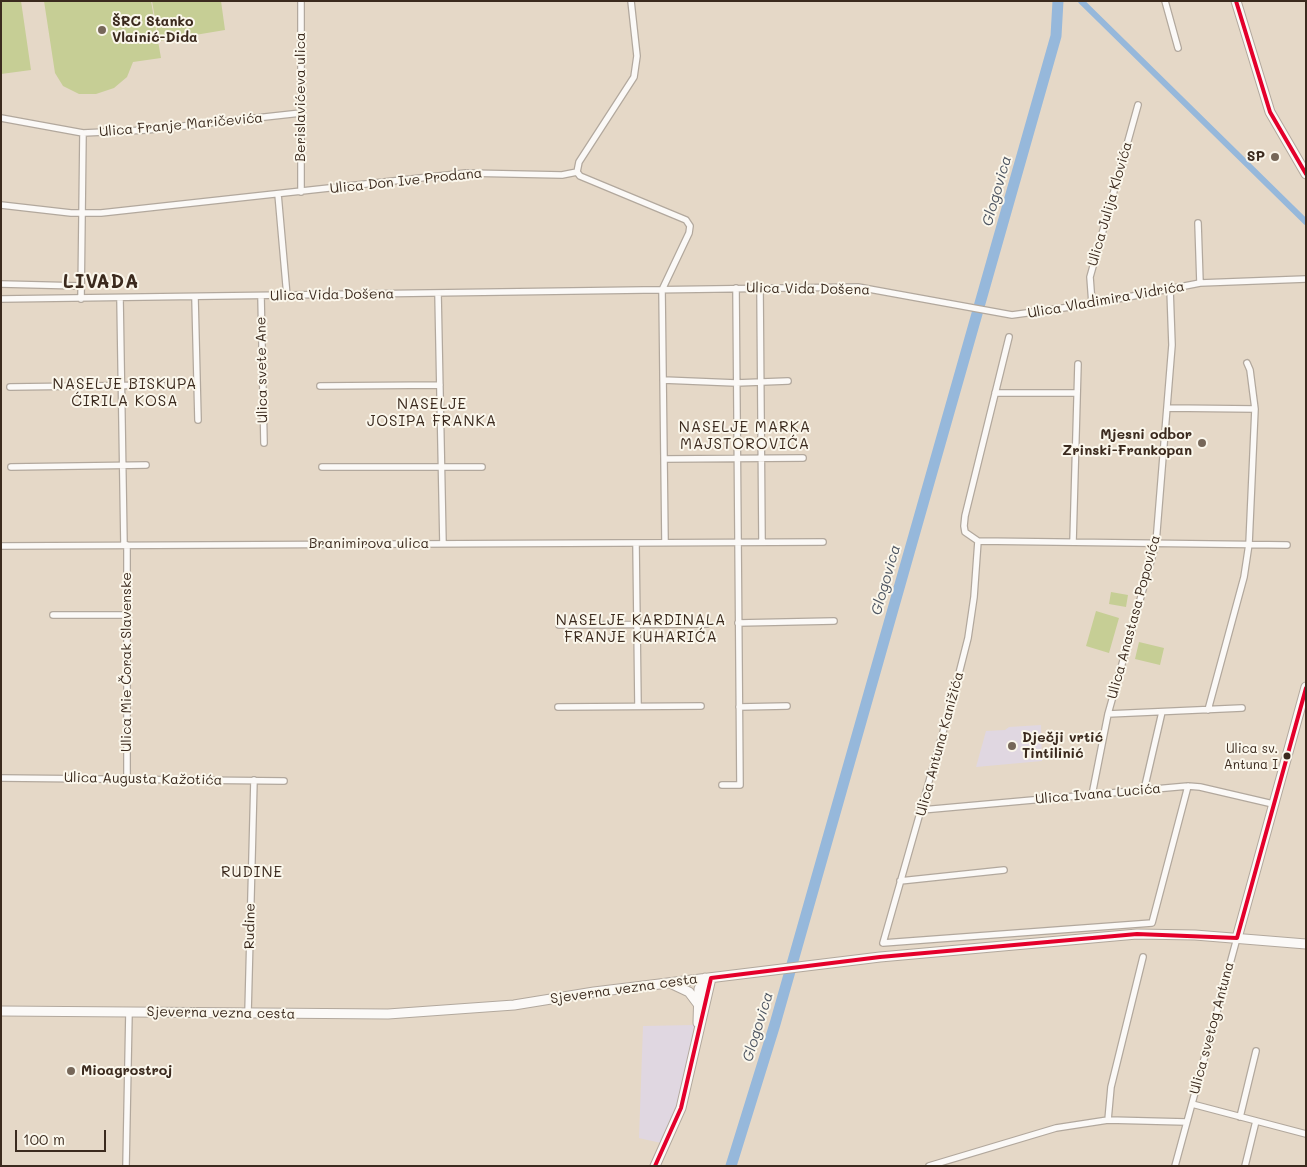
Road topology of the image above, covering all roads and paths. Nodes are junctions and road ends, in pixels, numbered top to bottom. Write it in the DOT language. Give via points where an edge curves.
graph roads {
  1 [pos="301,1"];
  2 [pos="631,1"];
  3 [pos="1165,1"];
  4 [pos="1236,1"];
  5 [pos="1178,48"];
  6 [pos="1138,105"];
  7 [pos="301,114"];
  8 [pos="1,118"];
  9 [pos="83,132"];
  10 [pos="577,172"];
  11 [pos="1306,174"];
  12 [pos="301,192"];
  13 [pos="278,194"];
  14 [pos="1,205"];
  15 [pos="82,214"];
  16 [pos="1198,223"];
  17 [pos="1306,279"];
  18 [pos="1200,283"];
  19 [pos="1,284"];
  20 [pos="81,286"];
  21 [pos="736,288"];
  22 [pos="760,288"];
  23 [pos="1170,289"];
  24 [pos="662,290"];
  25 [pos="438,293"];
  26 [pos="261,296"];
  27 [pos="287,296"];
  28 [pos="120,298"];
  29 [pos="195,298"];
  30 [pos="81,299"];
  31 [pos="1,300"];
  32 [pos="1092,304"];
  33 [pos="1012,315"];
  34 [pos="1009,337"];
  35 [pos="1247,363"];
  36 [pos="1078,364"];
  37 [pos="663,380"];
  38 [pos="788,381"];
  39 [pos="761,382"];
  40 [pos="736,383"];
  41 [pos="440,384"];
  42 [pos="162,385"];
  43 [pos="122,386"];
  44 [pos="320,386"];
  45 [pos="10,387"];
  46 [pos="995,392"];
  47 [pos="1076,393"];
  48 [pos="1167,408"];
  49 [pos="1255,409"];
  50 [pos="198,420"];
  51 [pos="264,443"];
  52 [pos="736,458"];
  53 [pos="762,458"];
  54 [pos="803,458"];
  55 [pos="664,459"];
  56 [pos="146,464"];
  57 [pos="122,465"];
  58 [pos="442,466"];
  59 [pos="11,467"];
  60 [pos="322,467"];
  61 [pos="482,467"];
  62 [pos="737,541"];
  63 [pos="762,541"];
  64 [pos="978,541"];
  65 [pos="665,542"];
  66 [pos="823,542"];
  67 [pos="1073,542"];
  68 [pos="636,543"];
  69 [pos="1156,543"];
  70 [pos="443,544"];
  71 [pos="1249,544"];
  72 [pos="125,545"];
  73 [pos="1287,545"];
  74 [pos="1,546"];
  75 [pos="53,615"];
  76 [pos="127,615"];
  77 [pos="834,621"];
  78 [pos="738,623"];
  79 [pos="638,624"];
  80 [pos="707,624"];
  81 [pos="559,625"];
  82 [pos="1306,687"];
  83 [pos="638,706"];
  84 [pos="701,706"];
  85 [pos="788,706"];
  86 [pos="558,707"];
  87 [pos="739,707"];
  88 [pos="1242,708"];
  89 [pos="1208,710"];
  90 [pos="1162,712"];
  91 [pos="1108,714"];
  92 [pos="1301,721"];
  93 [pos="1,778"];
  94 [pos="127,779"];
  95 [pos="254,780"];
  96 [pos="284,781"];
  97 [pos="722,785"];
  98 [pos="1188,786"];
  99 [pos="1144,790"];
  100 [pos="1092,795"];
  101 [pos="1273,804"];
  102 [pos="922,810"];
  103 [pos="1004,870"];
  104 [pos="900,881"];
  105 [pos="1237,938"];
  106 [pos="964,939"];
  107 [pos="1306,944"];
  108 [pos="964,949"];
  109 [pos="1143,957"];
  110 [pos="708,978"];
  111 [pos="666,983"];
  112 [pos="698,1004"];
  113 [pos="1,1010"];
  114 [pos="129,1012"];
  115 [pos="248,1013"];
  116 [pos="698,1028"];
  117 [pos="1256,1051"];
  118 [pos="1192,1104"];
  119 [pos="1240,1117"];
  120 [pos="1108,1120"];
  121 [pos="1256,1121"];
  122 [pos="1186,1122"];
  123 [pos="1306,1134"];
  124 [pos="126,1166"];
  125 [pos="655,1166"];
  126 [pos="929,1166"];
  127 [pos="1175,1166"];
  128 [pos="1245,1166"];
  1 -- 7 [label="street, Berislavićeva ulica"];
  2 -- 10 [label="street" via="637,56 634,77 579,162"];
  3 -- 5 [label="street"];
  4 -- 11 [label="main road" via="1270,112"];
  6 -- 32 [label="street, Ulica Julija Klovića" via="1090,276"];
  7 -- 9 [label="street, Ulica Franje Maričevića" via="147,130"];
  7 -- 12 [label="street, Berislavićeva ulica"];
  8 -- 9 [label="street, Ulica Franje Maričevića"];
  9 -- 15 [label="street"];
  10 -- 12 [label="street, Ulica Don Ive Prodana" via="562,175 466,173"];
  10 -- 24 [label="street" via="688,223 689,233"];
  12 -- 13 [label="street, Ulica Don Ive Prodana"];
  13 -- 15 [label="street, Ulica Don Ive Prodana"];
  13 -- 27 [label="street"];
  14 -- 15 [label="street, Ulica Don Ive Prodana"];
  15 -- 20 [label="street"];
  16 -- 18 [label="street, Ulica Vladimira Vidrića"];
  17 -- 18 [label="street, Ulica Vladimira Vidrića"];
  18 -- 23 [label="street, Ulica Vladimira Vidrića"];
  19 -- 20 [label="street"];
  20 -- 30 [label="street"];
  21 -- 22 [label="street, Ulica Vida Došena"];
  21 -- 24 [label="street, Ulica Vida Došena"];
  21 -- 40 [label="street"];
  22 -- 33 [label="street, Ulica Vida Došena" via="858,287"];
  22 -- 39 [label="street"];
  23 -- 32 [label="street, Ulica Vladimira Vidrića"];
  23 -- 48 [label="street, Ulica Anastasa Popovića" via="1172,326"];
  24 -- 25 [label="street, Ulica Vida Došena"];
  24 -- 37 [label="street"];
  25 -- 27 [label="street, Ulica Vida Došena"];
  25 -- 41 [label="street"];
  26 -- 27 [label="street, Ulica Vida Došena"];
  26 -- 29 [label="street, Ulica Vida Došena"];
  26 -- 51 [label="street, Ulica svete Ane"];
  28 -- 29 [label="street, Ulica Vida Došena"];
  28 -- 30 [label="street, Ulica Vida Došena"];
  28 -- 43 [label="street"];
  29 -- 50 [label="street"];
  30 -- 31 [label="street, Ulica Vida Došena"];
  32 -- 33 [label="street, Ulica Vladimira Vidrića"];
  34 -- 46 [label="street"];
  35 -- 49 [label="street"];
  36 -- 47 [label="street"];
  37 -- 40 [label="street"];
  37 -- 55 [label="street"];
  38 -- 39 [label="street"];
  39 -- 40 [label="street"];
  39 -- 53 [label="street"];
  40 -- 52 [label="street"];
  41 -- 44 [label="street"];
  41 -- 58 [label="street"];
  42 -- 43 [label="street"];
  43 -- 45 [label="street"];
  43 -- 57 [label="street"];
  46 -- 47 [label="street"];
  46 -- 64 [label="street" via="965,516 965,532"];
  47 -- 67 [label="street"];
  48 -- 49 [label="street"];
  48 -- 69 [label="street, Ulica Anastasa Popovića"];
  49 -- 71 [label="street"];
  52 -- 53 [label="street"];
  52 -- 55 [label="street"];
  52 -- 62 [label="street"];
  53 -- 54 [label="street"];
  53 -- 63 [label="street"];
  55 -- 65 [label="street"];
  56 -- 57 [label="street"];
  57 -- 59 [label="street"];
  57 -- 72 [label="street"];
  58 -- 60 [label="street"];
  58 -- 61 [label="street"];
  58 -- 70 [label="street"];
  62 -- 63 [label="street, Branimirova ulica"];
  62 -- 65 [label="street, Branimirova ulica"];
  62 -- 78 [label="street"];
  63 -- 66 [label="street, Branimirova ulica"];
  64 -- 67 [label="street"];
  64 -- 102 [label="street, Ulica Antuna Kanižića" via="968,638"];
  65 -- 68 [label="street, Branimirova ulica"];
  67 -- 69 [label="street"];
  68 -- 70 [label="street, Branimirova ulica"];
  68 -- 79 [label="street"];
  69 -- 71 [label="street"];
  69 -- 91 [label="street, Ulica Anastasa Popovića"];
  70 -- 72 [label="street, Branimirova ulica"];
  71 -- 73 [label="street"];
  71 -- 89 [label="street" via="1244,577"];
  72 -- 74 [label="street, Branimirova ulica"];
  72 -- 76 [label="street, Ulica Mie Čorak Slavenske"];
  75 -- 76 [label="street"];
  76 -- 94 [label="street, Ulica Mie Čorak Slavenske"];
  77 -- 78 [label="street"];
  78 -- 87 [label="street"];
  79 -- 80 [label="street"];
  79 -- 81 [label="street"];
  79 -- 83 [label="street"];
  82 -- 92 [label="main road, Ulica svetog Antuna"];
  83 -- 84 [label="street"];
  83 -- 86 [label="street"];
  85 -- 87 [label="street"];
  87 -- 97 [label="street" via="740,785"];
  88 -- 89 [label="street"];
  89 -- 90 [label="street"];
  90 -- 91 [label="street"];
  90 -- 99 [label="street"];
  91 -- 100 [label="street, Ulica Anastasa Popovića"];
  92 -- 101 [label="main road, Ulica svetog Antuna"];
  93 -- 94 [label="street, Ulica Augusta Kažotića"];
  94 -- 95 [label="street, Ulica Augusta Kažotića"];
  95 -- 96 [label="street, Ulica Augusta Kažotića"];
  95 -- 115 [label="street, Rudine"];
  98 -- 99 [label="street, Ulica Ivana Lucića"];
  98 -- 101 [label="street, Ulica Ivana Lucića"];
  98 -- 106 [label="street" via="1152,923"];
  99 -- 100 [label="street, Ulica Ivana Lucića"];
  100 -- 102 [label="street, Ulica Ivana Lucića"];
  101 -- 105 [label="main road, Ulica svetog Antuna"];
  102 -- 104 [label="street, Ulica Antuna Kanižića"];
  103 -- 104 [label="street"];
  104 -- 106 [label="street, Ulica Antuna Kanižića" via="884,944"];
  105 -- 107 [label="main road, Sjeverna vezna cesta"];
  105 -- 108 [label="main road, Sjeverna vezna cesta" via="1137,934"];
  105 -- 118 [label="street, Ulica svetog Antuna"];
  106 -- 108 [label="street"];
  108 -- 110 [label="main road, Sjeverna vezna cesta"];
  109 -- 120 [label="street" via="1111,1087"];
  110 -- 111 [label="main road, Sjeverna vezna cesta"];
  110 -- 112 [label="main road" via="699,989"];
  110 -- 116 [label="main road" via="704,1014"];
  111 -- 112 [label="main road" via="685,989"];
  111 -- 115 [label="main road, Sjeverna vezna cesta" via="514,1005 437,1011"];
  112 -- 116 [label="main road"];
  113 -- 114 [label="main road, Sjeverna vezna cesta"];
  114 -- 115 [label="main road, Sjeverna vezna cesta"];
  114 -- 124 [label="street"];
  116 -- 125 [label="main road" via="688,1086"];
  117 -- 119 [label="street"];
  118 -- 119 [label="street"];
  118 -- 122 [label="street, Ulica svetog Antuna"];
  119 -- 121 [label="street"];
  120 -- 122 [label="street"];
  120 -- 126 [label="street" via="1056,1128"];
  121 -- 123 [label="street"];
  121 -- 128 [label="street"];
  122 -- 127 [label="street, Ulica svetog Antuna"];
}
